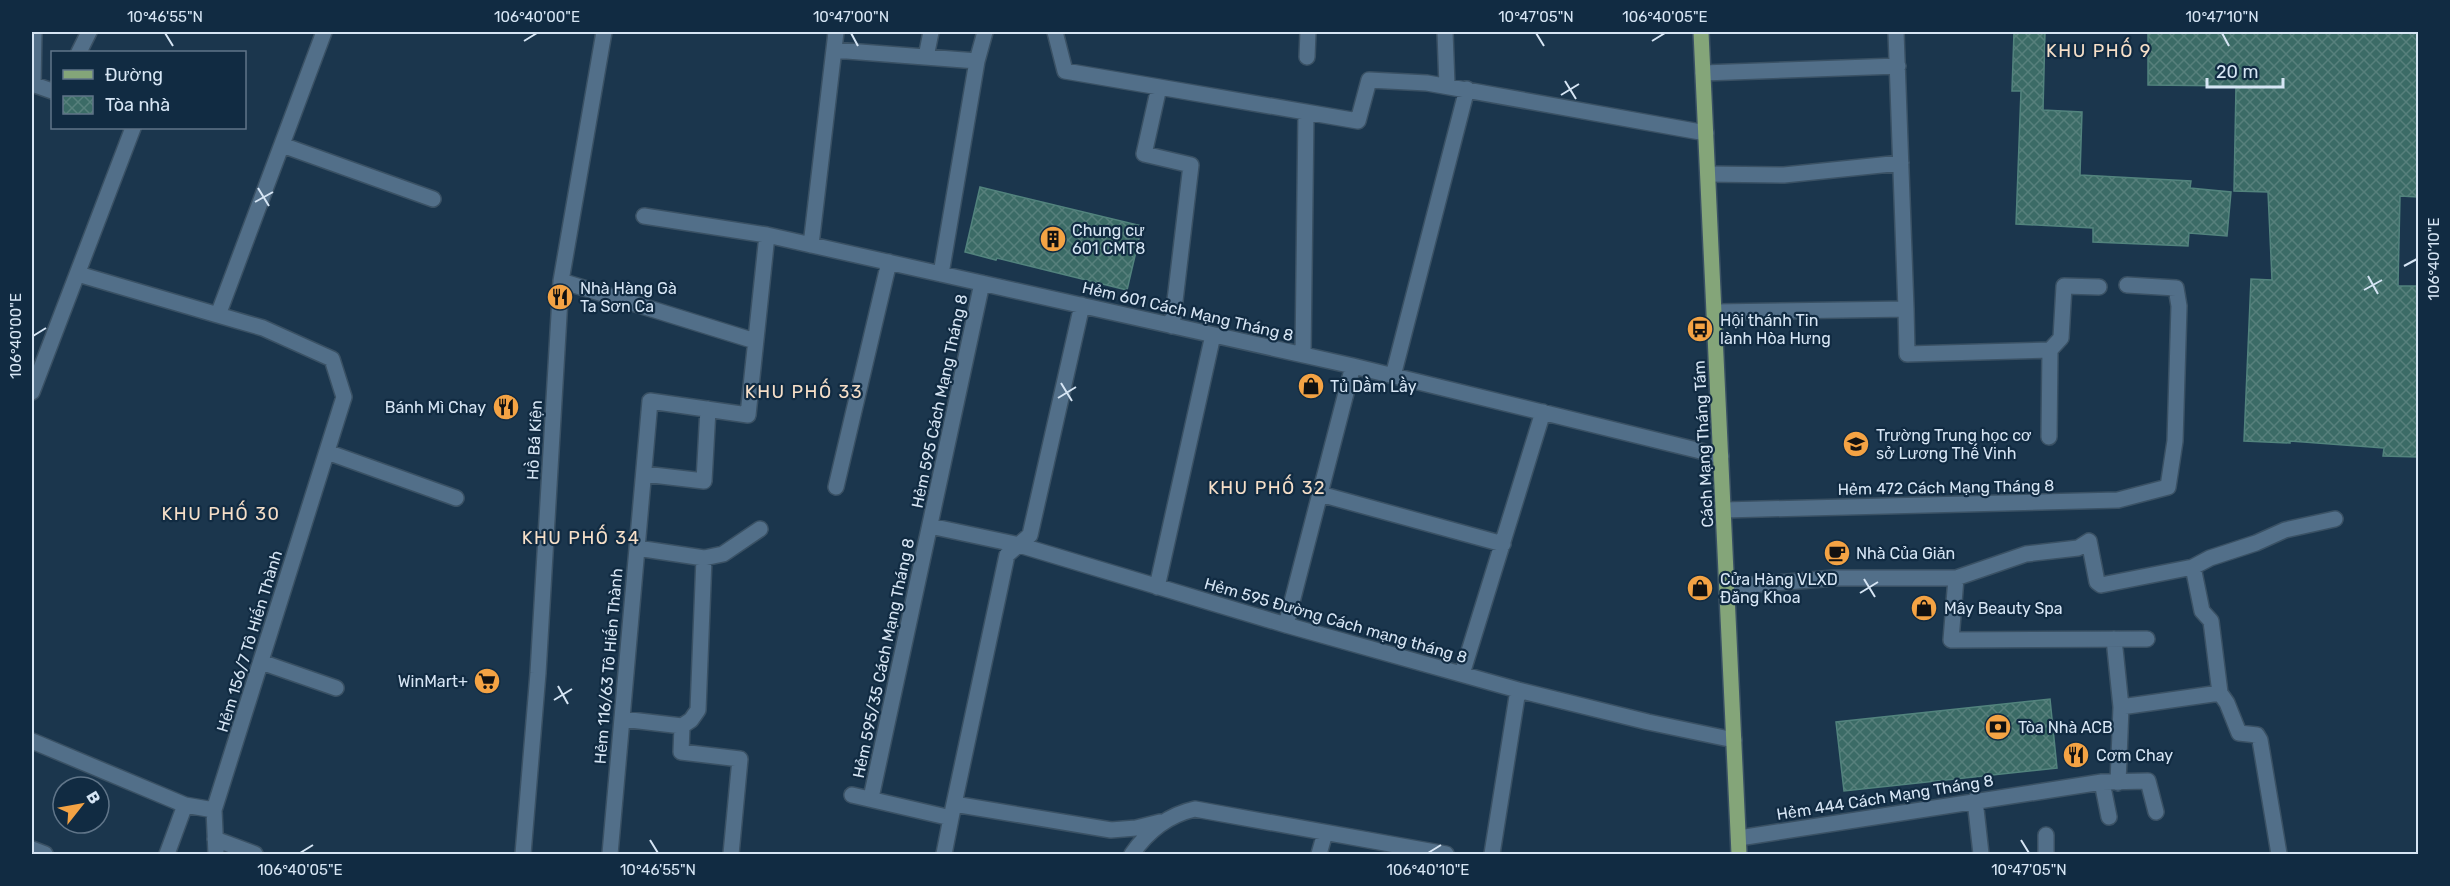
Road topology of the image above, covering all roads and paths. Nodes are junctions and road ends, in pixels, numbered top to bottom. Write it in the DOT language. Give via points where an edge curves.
graph roads {
  1 [pos="34,32"];
  2 [pos="89,32"];
  3 [pos="324,32"];
  4 [pos="604,32"];
  5 [pos="837,32"];
  6 [pos="931,32"];
  7 [pos="985,32"];
  8 [pos="1055,32"];
  9 [pos="1308,32"];
  10 [pos="1445,32"];
  11 [pos="1701,32"];
  12 [pos="1896,32"];
  13 [pos="834,50"];
  14 [pos="79,51"];
  15 [pos="926,57"];
  16 [pos="1307,57"];
  17 [pos="977,61"];
  18 [pos="1898,66"];
  19 [pos="1703,73"];
  20 [pos="32,85"];
  21 [pos="1447,86"];
  22 [pos="1159,87"];
  23 [pos="1467,89"];
  24 [pos="51,91"];
  25 [pos="1306,112"];
  26 [pos="133,129"];
  27 [pos="1706,133"];
  28 [pos="282,145"];
  29 [pos="1901,163"];
  30 [pos="1708,174"];
  31 [pos="433,200"];
  32 [pos="644,216"];
  33 [pos="767,235"];
  34 [pos="811,245"];
  35 [pos="889,262"];
  36 [pos="78,274"];
  37 [pos="941,274"];
  38 [pos="561,280"];
  39 [pos="982,283"];
  40 [pos="2127,285"];
  41 [pos="2099,287"];
  42 [pos="1082,305"];
  43 [pos="1906,309"];
  44 [pos="1715,312"];
  45 [pos="218,315"];
  46 [pos="1172,326"];
  47 [pos="1213,335"];
  48 [pos="755,341"];
  49 [pos="2050,350"];
  50 [pos="1303,355"];
  51 [pos="1353,366"];
  52 [pos="1393,376"];
  53 [pos="32,392"];
  54 [pos="708,409"];
  55 [pos="1543,412"];
  56 [pos="2049,437"];
  57 [pos="327,452"];
  58 [pos="1721,456"];
  59 [pos="644,474"];
  60 [pos="836,487"];
  61 [pos="1320,494"];
  62 [pos="456,498"];
  63 [pos="1724,510"];
  64 [pos="2336,519"];
  65 [pos="930,526"];
  66 [pos="760,529"];
  67 [pos="1503,544"];
  68 [pos="1019,545"];
  69 [pos="637,548"];
  70 [pos="704,558"];
  71 [pos="2193,567"];
  72 [pos="1956,578"];
  73 [pos="1157,587"];
  74 [pos="1728,587"];
  75 [pos="1286,626"];
  76 [pos="2114,639"];
  77 [pos="2147,639"];
  78 [pos="261,662"];
  79 [pos="1462,674"];
  80 [pos="336,688"];
  81 [pos="1518,690"];
  82 [pos="2220,693"];
  83 [pos="2121,707"];
  84 [pos="622,719"];
  85 [pos="682,726"];
  86 [pos="1734,740"];
  87 [pos="32,741"];
  88 [pos="2102,782"];
  89 [pos="2118,783"];
  90 [pos="852,795"];
  91 [pos="871,798"];
  92 [pos="1975,800"];
  93 [pos="185,805"];
  94 [pos="214,810"];
  95 [pos="953,811"];
  96 [pos="2156,812"];
  97 [pos="2109,817"];
  98 [pos="1163,821"];
  99 [pos="1325,832"];
  100 [pos="2046,835"];
  101 [pos="1739,838"];
  102 [pos="215,847"];
  103 [pos="32,849"];
  104 [pos="45,855"];
  105 [pos="167,855"];
  106 [pos="255,855"];
  107 [pos="523,855"];
  108 [pos="610,855"];
  109 [pos="731,855"];
  110 [pos="944,855"];
  111 [pos="1132,855"];
  112 [pos="1319,855"];
  113 [pos="1446,855"];
  114 [pos="1492,855"];
  115 [pos="1739,855"];
  116 [pos="1980,855"];
  117 [pos="2046,855"];
  118 [pos="2279,855"];
  1 -- 20 [label="street"];
  2 -- 14 [label="street"];
  3 -- 28 [label="street"];
  4 -- 38 [label="street, Hồ Bá Kiện"];
  5 -- 13 [label="street"];
  6 -- 15 [label="street"];
  7 -- 17 [label="street"];
  8 -- 22 [label="street" via="1065,71"];
  9 -- 16 [label="street"];
  10 -- 21 [label="street"];
  11 -- 19 [label="main road, Cách Mạng Tháng Tám"];
  12 -- 18 [label="street"];
  13 -- 15 [label="street"];
  13 -- 34 [label="street"];
  15 -- 17 [label="street"];
  17 -- 37 [label="street"];
  18 -- 19 [label="street"];
  18 -- 29 [label="street"];
  19 -- 27 [label="main road, Cách Mạng Tháng Tám"];
  20 -- 24 [label="street"];
  21 -- 23 [label="street"];
  21 -- 25 [label="street" via="1369,80 1358,121"];
  22 -- 25 [label="street"];
  22 -- 46 [label="street" via="1144,154 1191,165"];
  23 -- 27 [label="street"];
  23 -- 52 [label="street"];
  25 -- 50 [label="street"];
  26 -- 36 [label="street"];
  27 -- 30 [label="main road, Cách Mạng Tháng Tám"];
  28 -- 31 [label="street"];
  28 -- 45 [label="street"];
  29 -- 30 [label="street" via="1784,176"];
  29 -- 43 [label="street"];
  30 -- 44 [label="main road, Cách Mạng Tháng Tám"];
  32 -- 33 [label="street, Hẻm 601 Cách Mạng Tháng 8"];
  33 -- 34 [label="street, Hẻm 601 Cách Mạng Tháng 8"];
  33 -- 48 [label="street"];
  34 -- 35 [label="street, Hẻm 601 Cách Mạng Tháng 8"];
  35 -- 37 [label="street, Hẻm 601 Cách Mạng Tháng 8"];
  35 -- 60 [label="street"];
  36 -- 45 [label="street"];
  36 -- 53 [label="street"];
  37 -- 39 [label="street, Hẻm 601 Cách Mạng Tháng 8"];
  38 -- 48 [label="street"];
  38 -- 107 [label="street, Hồ Bá Kiện"];
  39 -- 42 [label="street, Hẻm 601 Cách Mạng Tháng 8"];
  39 -- 65 [label="street, Hẻm 595 Cách Mạng Tháng 8"];
  40 -- 63 [label="street, Hẻm 472 Cách Mạng Tháng 8" via="2176,288 2179,306 2175,441 2168,487 2118,500"];
  41 -- 49 [label="street" via="2064,286 2061,338"];
  42 -- 46 [label="street, Hẻm 601 Cách Mạng Tháng 8"];
  42 -- 68 [label="street" via="1030,535"];
  43 -- 44 [label="street"];
  43 -- 49 [label="street" via="1907,354"];
  44 -- 58 [label="main road, Cách Mạng Tháng Tám"];
  45 -- 57 [label="street, Hẻm 156/7 Tô Hiến Thành" via="263,328 332,359 344,397"];
  46 -- 47 [label="street, Hẻm 601 Cách Mạng Tháng 8"];
  47 -- 50 [label="street, Hẻm 601 Cách Mạng Tháng 8"];
  47 -- 73 [label="street"];
  48 -- 54 [label="street, Hẻm 116/63 Tô Hiến Thành" via="748,415"];
  49 -- 56 [label="street"];
  50 -- 51 [label="street, Hẻm 601 Cách Mạng Tháng 8"];
  51 -- 52 [label="street, Hẻm 601 Cách Mạng Tháng 8"];
  51 -- 61 [label="street, Hẻm 595 Đường Cách mạng tháng 8"];
  52 -- 55 [label="street, Hẻm 601 Cách Mạng Tháng 8"];
  54 -- 59 [label="street, Hẻm 116/63 Tô Hiến Thành" via="650,401"];
  54 -- 59 [label="street" via="704,481"];
  55 -- 58 [label="street, Hẻm 601 Cách Mạng Tháng 8"];
  55 -- 67 [label="street"];
  57 -- 62 [label="street"];
  57 -- 78 [label="street, Hẻm 156/7 Tô Hiến Thành"];
  58 -- 63 [label="main road, Cách Mạng Tháng Tám"];
  59 -- 69 [label="street, Hẻm 116/63 Tô Hiến Thành"];
  61 -- 67 [label="street"];
  61 -- 75 [label="street, Hẻm 595 Đường Cách mạng tháng 8"];
  63 -- 74 [label="main road, Cách Mạng Tháng Tám"];
  64 -- 71 [label="street" via="2286,530"];
  65 -- 68 [label="street, Hẻm 595 Đường Cách mạng tháng 8"];
  65 -- 91 [label="street, Hẻm 595/35 Cách Mạng Tháng 8"];
  66 -- 70 [label="street" via="723,554"];
  67 -- 79 [label="street"];
  68 -- 73 [label="street, Hẻm 595 Đường Cách mạng tháng 8"];
  68 -- 95 [label="street" via="1007,555"];
  69 -- 70 [label="street"];
  69 -- 84 [label="street, Hẻm 116/63 Tô Hiến Thành"];
  70 -- 85 [label="street" via="698,710"];
  71 -- 72 [label="street" via="2101,585 2097,582 2089,541 2078,548 2026,554"];
  71 -- 82 [label="street" via="2202,611 2211,621"];
  72 -- 74 [label="street" via="1834,578"];
  72 -- 76 [label="street" via="1951,640"];
  73 -- 75 [label="street, Hẻm 595 Đường Cách mạng tháng 8"];
  74 -- 86 [label="main road, Cách Mạng Tháng Tám"];
  75 -- 79 [label="street, Hẻm 595 Đường Cách mạng tháng 8"];
  76 -- 77 [label="street"];
  76 -- 83 [label="street"];
  78 -- 80 [label="street"];
  78 -- 94 [label="street, Hẻm 156/7 Tô Hiến Thành"];
  79 -- 81 [label="street, Hẻm 595 Đường Cách mạng tháng 8"];
  81 -- 86 [label="street, Hẻm 595 Đường Cách mạng tháng 8"];
  81 -- 114 [label="street"];
  82 -- 83 [label="street"];
  82 -- 118 [label="street" via="2237,730 2260,740"];
  83 -- 89 [label="street"];
  84 -- 85 [label="street"];
  84 -- 108 [label="street, Hẻm 116/63 Tô Hiến Thành"];
  85 -- 109 [label="street" via="681,752 740,759"];
  86 -- 101 [label="main road, Cách Mạng Tháng Tám"];
  87 -- 93 [label="street"];
  88 -- 89 [label="street, Hẻm 444 Cách Mạng Tháng 8"];
  88 -- 92 [label="street, Hẻm 444 Cách Mạng Tháng 8"];
  88 -- 97 [label="street"];
  89 -- 96 [label="street, Hẻm 444 Cách Mạng Tháng 8" via="2148,781"];
  90 -- 91 [label="street"];
  91 -- 95 [label="street"];
  92 -- 101 [label="street, Hẻm 444 Cách Mạng Tháng 8"];
  92 -- 116 [label="street"];
  93 -- 94 [label="street"];
  93 -- 105 [label="street"];
  94 -- 102 [label="street, Hẻm 156/7 Tô Hiến Thành"];
  95 -- 98 [label="street" via="1111,830"];
  95 -- 110 [label="street"];
  98 -- 99 [label="street" via="1195,809"];
  98 -- 111 [label="street"];
  99 -- 112 [label="street"];
  99 -- 113 [label="street"];
  100 -- 117 [label="street"];
  101 -- 115 [label="main road, Cách Mạng Tháng Tám"];
  102 -- 106 [label="street"];
  103 -- 104 [label="street"];
}
